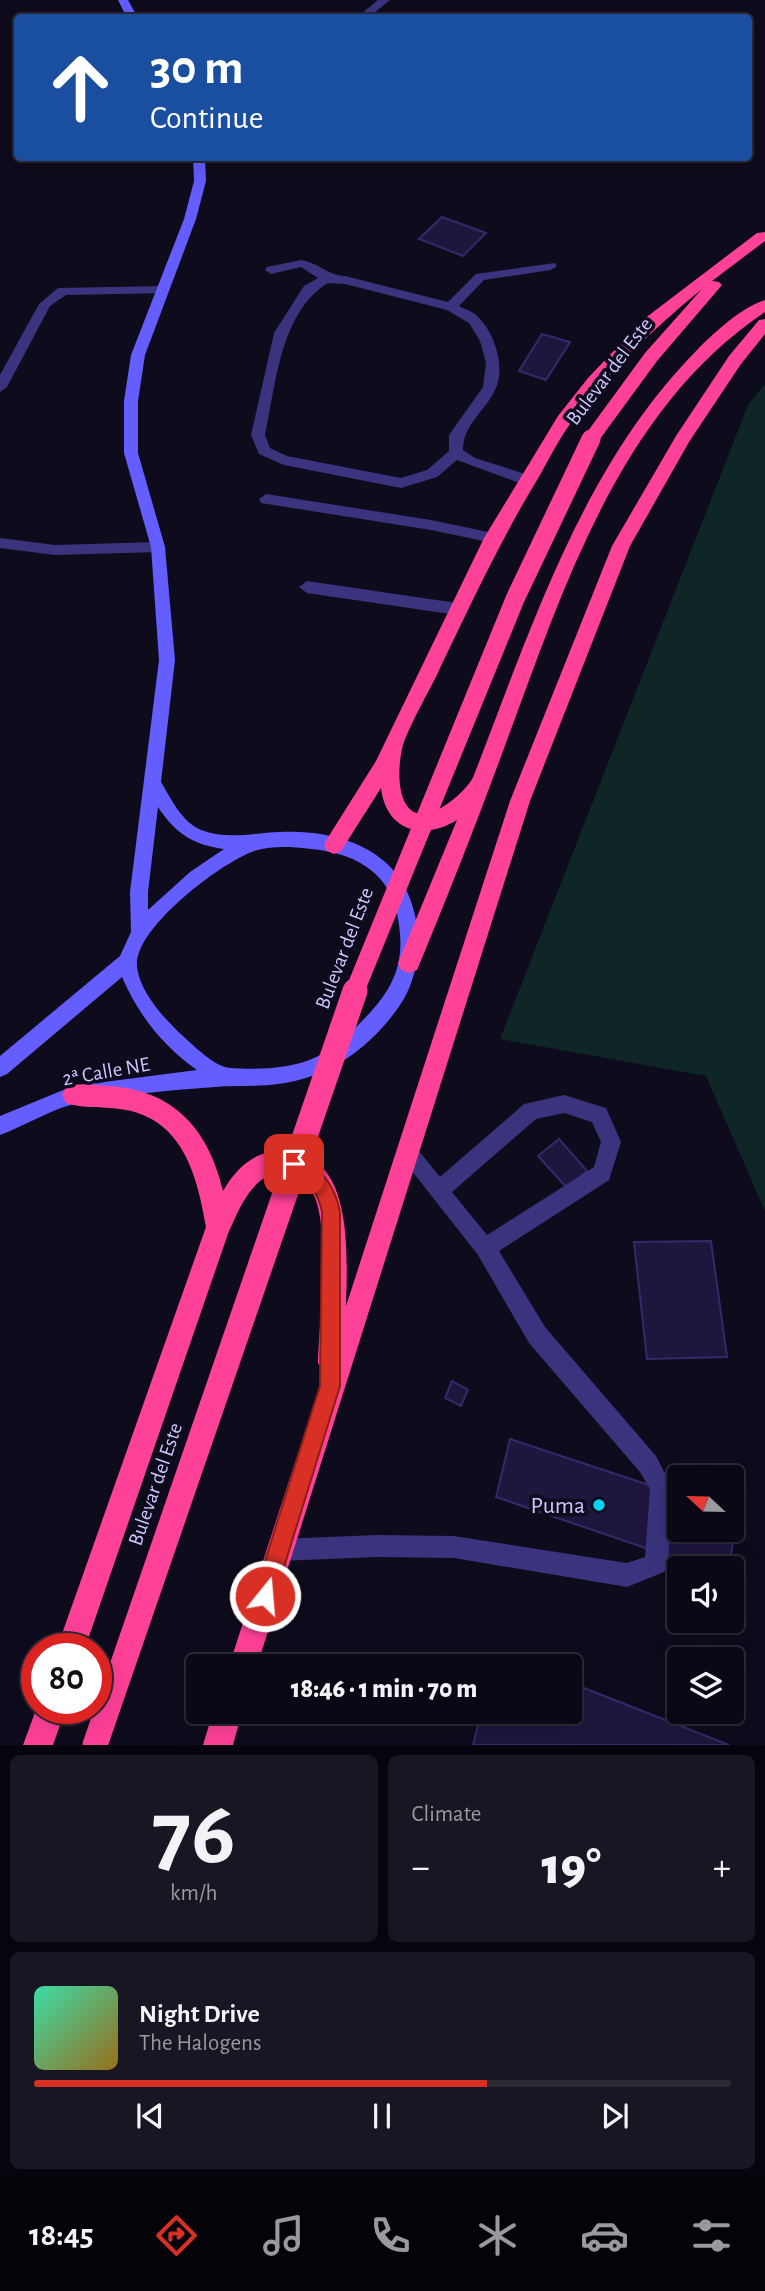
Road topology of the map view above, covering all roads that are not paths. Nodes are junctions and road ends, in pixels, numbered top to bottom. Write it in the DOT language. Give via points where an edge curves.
graph roads {
  1 [pos="385,0"];
  2 [pos="366,14"];
  3 [pos="199,161"];
  4 [pos="763,235"];
  5 [pos="551,266"];
  6 [pos="271,270"];
  7 [pos="326,279"];
  8 [pos="163,290"];
  9 [pos="765,305"];
  10 [pos="451,307"];
  11 [pos="765,324"];
  12 [pos="0,387"];
  13 [pos="456,452"];
  14 [pos="527,480"];
  15 [pos="266,499"];
  16 [pos="494,538"];
  17 [pos="0,543"];
  18 [pos="158,547"];
  19 [pos="307,587"];
  20 [pos="457,609"];
  21 [pos="405,725"];
  22 [pos="485,774"];
  23 [pos="152,783"];
  24 [pos="250,844"];
  25 [pos="334,845"];
  26 [pos="140,931"];
  27 [pos="128,961"];
  28 [pos="409,963"];
  29 [pos="0,1068"];
  30 [pos="224,1077"];
  31 [pos="74,1095"];
  32 [pos="0,1126"];
  33 [pos="407,1152"];
  34 [pos="438,1191"];
  35 [pos="218,1227"];
  36 [pos="485,1248"];
  37 [pos="330,1386"];
  38 [pos="279,1549"];
  39 [pos="76,1633"];
  40 [pos="247,1654"];
  41 [pos="45,1724"];
  42 [pos="224,1724"];
  43 [pos="38,1745"];
  44 [pos="95,1745"];
  45 [pos="218,1745"];
  1 -- 2 [label="street"];
  3 -- 8 [label="street" via="200,181 190,219"];
  4 -- 14 [label="highway" via="625,348 564,420"];
  4 -- 44 [label="highway, Bulevar del Este, bridge" via="651,357 591,439 515,599 358,982"];
  5 -- 10 [label="street" via="480,277"];
  6 -- 7 [label="street" via="299,263 313,265"];
  7 -- 10 [label="street"];
  7 -- 13 [label="street" via="309,289 281,332 258,435 264,451 284,460 401,483 445,467"];
  8 -- 12 [label="street" via="63,291 45,304"];
  8 -- 18 [label="street" via="138,355 131,401 131,453"];
  9 -- 22 [label="highway" via="719,337 671,386 617,467 565,570"];
  10 -- 13 [label="street" via="474,320 493,362 490,387 456,435"];
  11 -- 33 [label="highway" via="682,440 621,546 520,801"];
  13 -- 14 [label="street"];
  14 -- 16 [label="highway"];
  15 -- 16 [label="street"];
  16 -- 20 [label="highway"];
  17 -- 18 [label="street" via="55,550"];
  18 -- 23 [label="street" via="167,660"];
  19 -- 20 [label="street"];
  20 -- 21 [label="highway"];
  21 -- 22 [label="highway" via="392,760 390,788 396,807 410,820 432,824 450,816"];
  21 -- 25 [label="highway" via="367,797"];
  22 -- 28 [label="highway"];
  23 -- 24 [label="street" via="189,834 207,841"];
  23 -- 26 [label="street" via="139,892"];
  24 -- 25 [label="street" via="294,840"];
  24 -- 26 [label="street" via="189,884"];
  25 -- 28 [label="street" via="371,859 388,873 401,894 407,917"];
  26 -- 27 [label="street"];
  27 -- 29 [label="street"];
  27 -- 30 [label="street" via="131,978 161,1028 186,1052"];
  28 -- 30 [label="street, 2ª Calle NE" via="402,986 388,1007 327,1062 278,1077"];
  30 -- 31 [label="street, 2ª Calle NE"];
  31 -- 32 [label="street, 2ª Calle NE"];
  31 -- 35 [label="highway" via="124,1098 161,1110 175,1120 204,1164"];
  33 -- 34 [label="street"];
  33 -- 37 [label="highway"];
  34 -- 36 [label="street"];
  34 -- 36 [label="street" via="531,1111 564,1104 599,1115 611,1142 602,1173"];
  35 -- 37 [label="highway" via="242,1182 264,1165 294,1164 317,1179 328,1198 333,1225"];
  35 -- 39 [label="highway"];
  36 -- 38 [label="street" via="537,1335 648,1464 661,1487 656,1564 627,1575 454,1547"];
  37 -- 38 [label="highway"];
  38 -- 40 [label="highway"];
  41 -- 43 [label="highway"];
  42 -- 45 [label="highway"];
}
